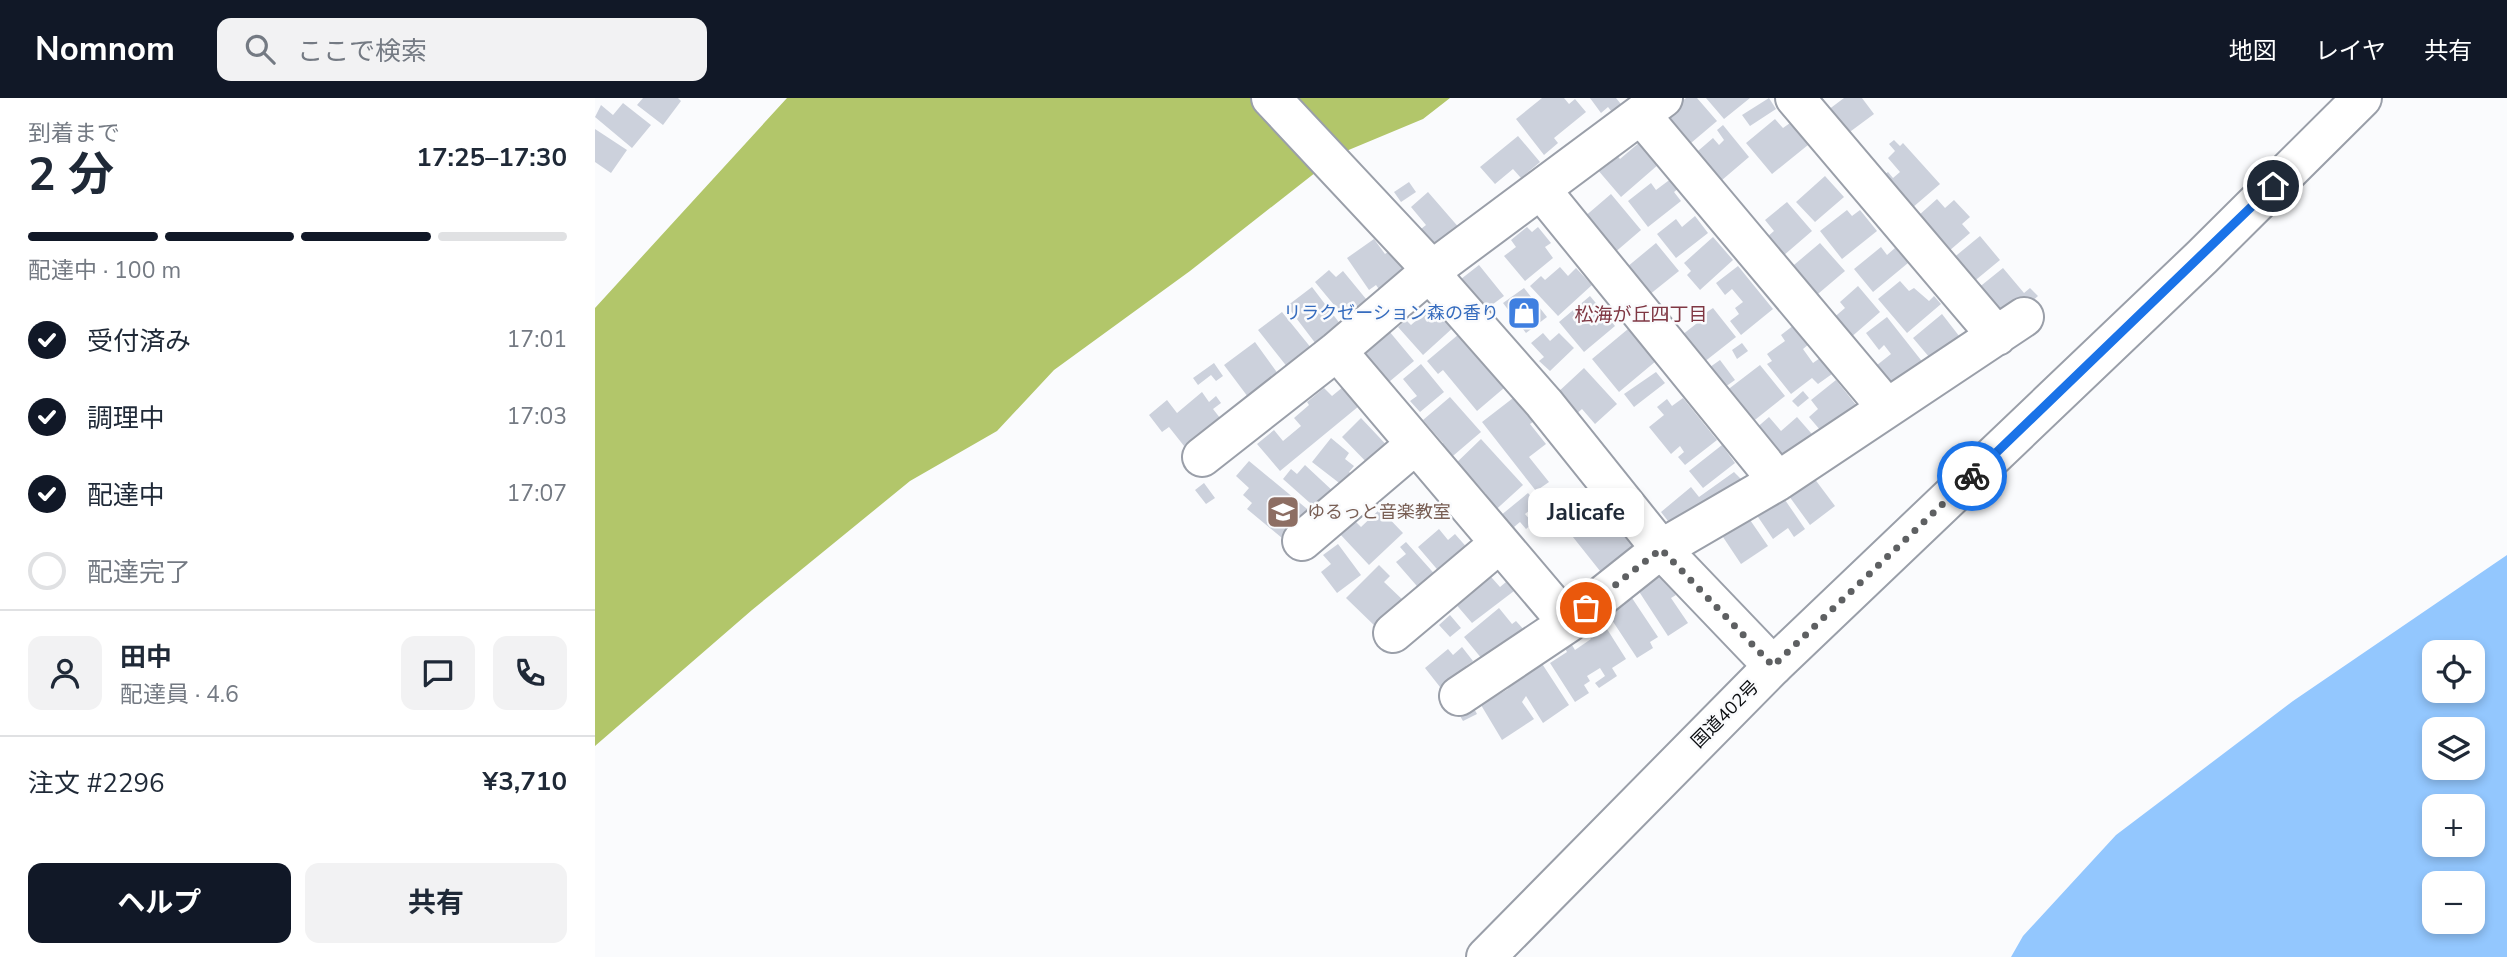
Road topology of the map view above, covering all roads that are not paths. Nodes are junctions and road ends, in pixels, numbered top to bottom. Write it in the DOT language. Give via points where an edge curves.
graph roads {
  1 [pos="1271,98"];
  2 [pos="1795,98"];
  3 [pos="2362,98"];
  4 [pos="1652,107"];
  5 [pos="1542,191"];
  6 [pos="1432,270"];
  7 [pos="1338,351"];
  8 [pos="1887,408"];
  9 [pos="1416,444"];
  10 [pos="1202,457"];
  11 [pos="1778,481"];
  12 [pos="1302,541"];
  13 [pos="1500,543"];
  14 [pos="1661,549"];
  15 [pos="1568,623"];
  16 [pos="1393,633"];
  17 [pos="1773,666"];
  18 [pos="1459,696"];
  19 [pos="1486,957"];
  1 -- 6 [label="main road"];
  2 -- 8 [label="main road" via="2010,326"];
  3 -- 17 [label="main road, 国道402号"];
  4 -- 5 [label="main road"];
  4 -- 8 [label="main road"];
  5 -- 6 [label="main road"];
  5 -- 11 [label="main road"];
  6 -- 7 [label="main road"];
  6 -- 14 [label="main road"];
  7 -- 9 [label="main road"];
  7 -- 10 [label="main road"];
  8 -- 11 [label="main road"];
  9 -- 12 [label="main road"];
  9 -- 13 [label="main road"];
  11 -- 14 [label="main road"];
  13 -- 15 [label="main road"];
  13 -- 16 [label="main road"];
  14 -- 15 [label="main road"];
  14 -- 17 [label="main road"];
  15 -- 18 [label="main road"];
  17 -- 19 [label="main road, 国道402号"];
}
